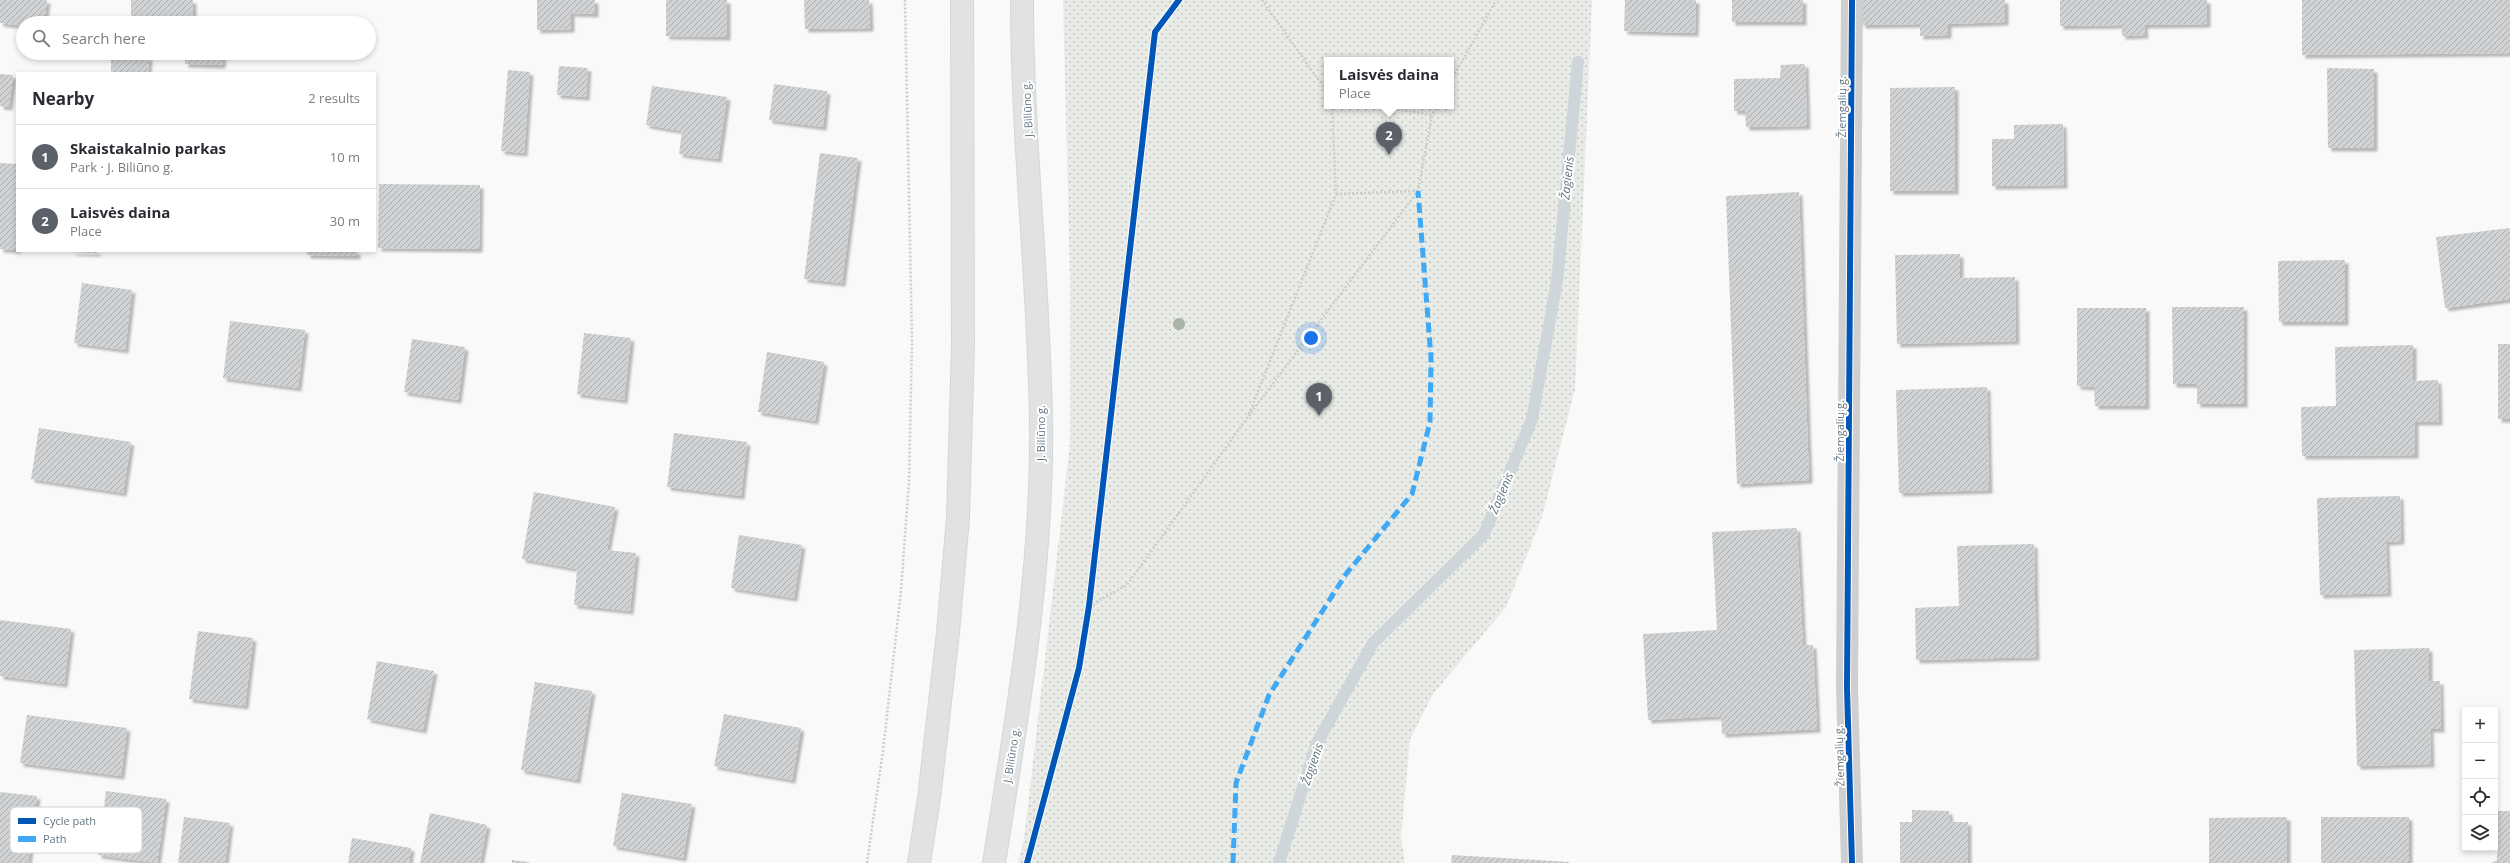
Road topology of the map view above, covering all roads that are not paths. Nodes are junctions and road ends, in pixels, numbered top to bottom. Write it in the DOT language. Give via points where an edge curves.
graph roads {
  1 [pos="962,0"];
  2 [pos="1022,0"];
  3 [pos="1852,0"];
  4 [pos="919,863"];
  5 [pos="994,863"];
  6 [pos="1852,863"];
  1 -- 4 [label="main road" via="963,344 958,518 948,632"];
  2 -- 5 [label="main road, J. Biliūno g." via="1041,422 1040,495 1034,576 1016,727"];
  3 -- 6 [label="street, Žiemgalių g." via="1847,688"];
}
